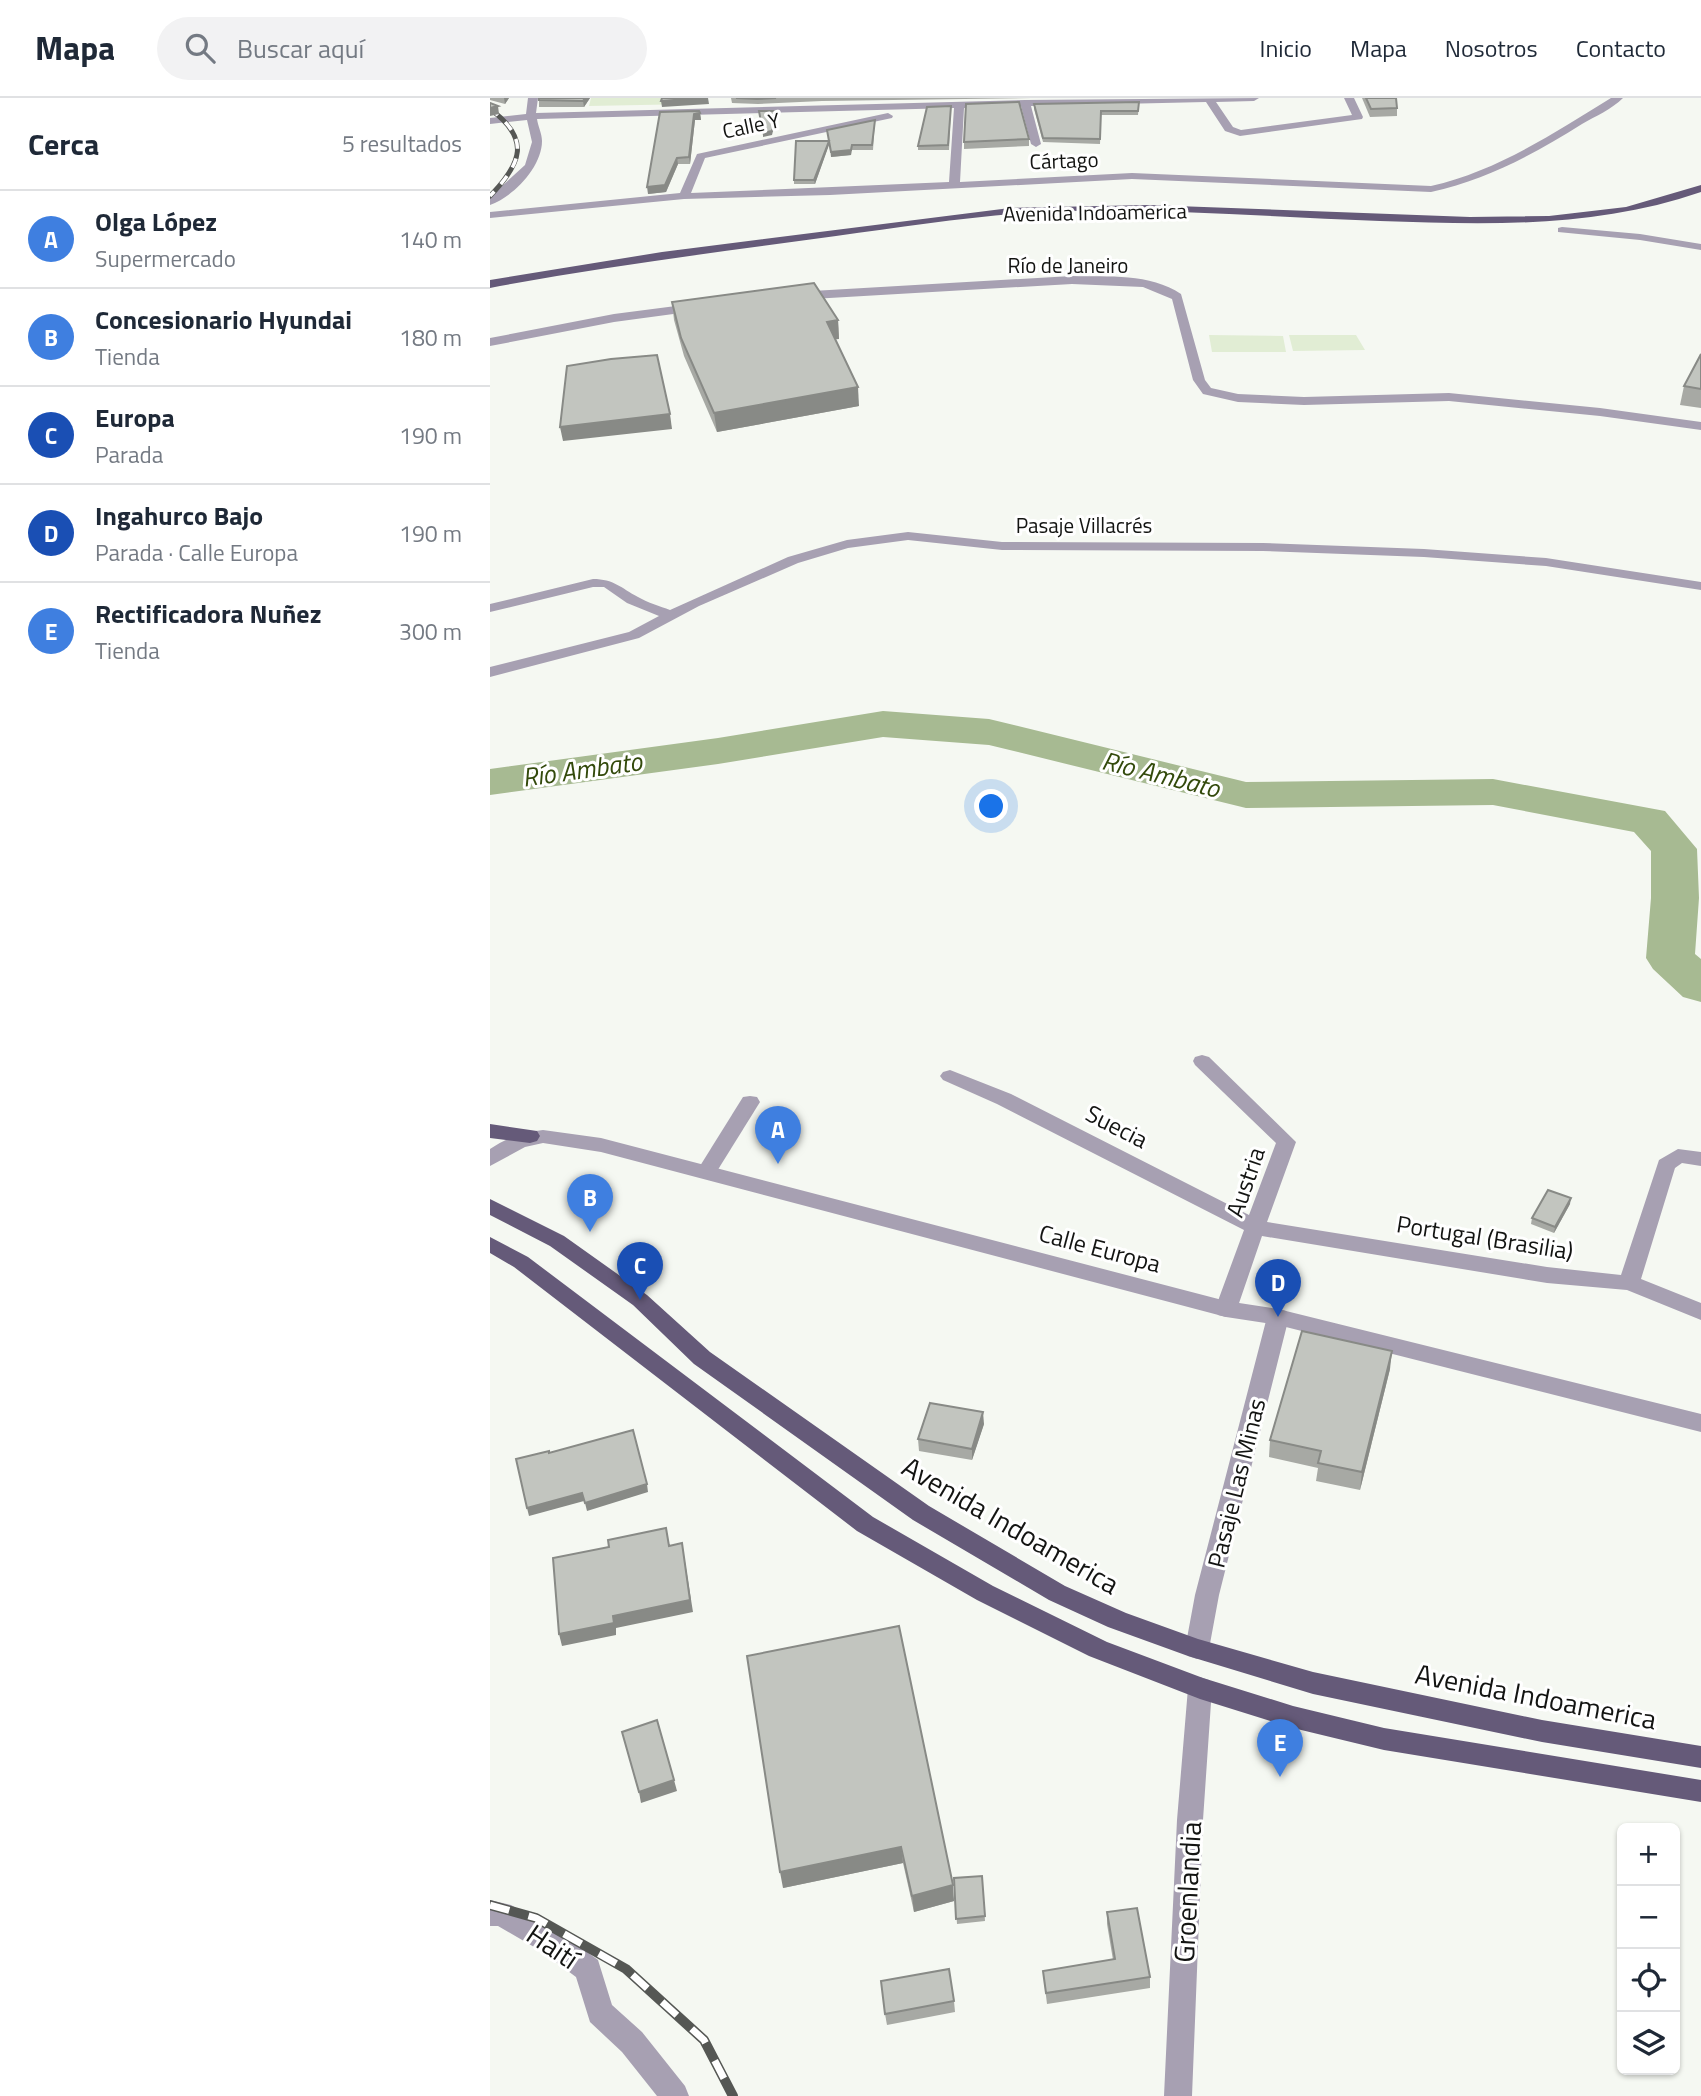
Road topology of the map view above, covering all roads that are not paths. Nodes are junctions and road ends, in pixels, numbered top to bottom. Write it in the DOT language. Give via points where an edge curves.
graph roads {
  1 [pos="533,98"];
  2 [pos="931,98"];
  3 [pos="1254,98"];
  4 [pos="1349,98"];
  5 [pos="1618,98"];
  6 [pos="1209,99"];
  7 [pos="1100,100"];
  8 [pos="1024,103"];
  9 [pos="959,105"];
  10 [pos="912,106"];
  11 [pos="502,109"];
  12 [pos="531,116"];
  13 [pos="490,121"];
  14 [pos="1036,144"];
  15 [pos="954,184"];
  16 [pos="1701,188"];
  17 [pos="684,196"];
  18 [pos="1701,201"];
  19 [pos="490,202"];
  20 [pos="490,215"];
  21 [pos="1628,222"];
  22 [pos="1562,230"];
  23 [pos="1640,237"];
  24 [pos="1701,247"];
  25 [pos="490,285"];
  26 [pos="490,295"];
  27 [pos="785,296"];
  28 [pos="710,306"];
  29 [pos="490,342"];
  30 [pos="1701,426"];
  31 [pos="1701,586"];
  32 [pos="490,608"];
  33 [pos="670,615"];
  34 [pos="490,672"];
  35 [pos="1202,1061"];
  36 [pos="950,1076"];
  37 [pos="750,1102"];
  38 [pos="490,1131"];
  39 [pos="530,1136"];
  40 [pos="490,1159"];
  41 [pos="1701,1159"];
  42 [pos="707,1171"];
  43 [pos="490,1206"];
  44 [pos="1257,1228"];
  45 [pos="490,1244"];
  46 [pos="1629,1283"];
  47 [pos="1226,1309"];
  48 [pos="1701,1312"];
  49 [pos="1278,1317"];
  50 [pos="1701,1423"];
  51 [pos="1197,1649"];
  52 [pos="1200,1688"];
  53 [pos="1701,1757"];
  54 [pos="1701,1791"];
  55 [pos="490,1913"];
  56 [pos="675,2096"];
  57 [pos="1178,2096"];
  1 -- 12 [label="street"];
  2 -- 10 [label="street, Calle Y"];
  3 -- 6 [label="street"];
  4 -- 6 [label="street" via="1357,117 1240,133 1229,129"];
  5 -- 15 [label="street, Cártago" via="1513,159 1431,189 1159,177"];
  6 -- 7 [label="street"];
  7 -- 8 [label="street"];
  8 -- 9 [label="street"];
  8 -- 14 [label="street"];
  9 -- 10 [label="street"];
  9 -- 15 [label="street"];
  10 -- 12 [label="street"];
  10 -- 17 [label="street, Calle Y" via="884,117 701,156"];
  11 -- 12 [label="street"];
  12 -- 13 [label="street"];
  12 -- 19 [label="street" via="537,142 530,166"];
  15 -- 17 [label="street, Cártago"];
  16 -- 25 [label="main road, Avenida Indoamerica" via="1621,212 1547,220 1438,220 1146,207 1007,212 646,259"];
  17 -- 20 [label="street, Cártago"];
  18 -- 21 [label="main road, Avenida Indoamerica"];
  21 -- 22 [label="main road, Avenida Indoamerica"];
  21 -- 23 [label="street"];
  22 -- 23 [label="street"];
  22 -- 26 [label="main road, Avenida Indoamerica" via="1145,216 1038,218 850,240"];
  23 -- 24 [label="street"];
  27 -- 30 [label="street, Río de Janeiro" via="1072,280 1158,287 1177,297 1199,380 1207,391 1223,396 1304,401 1449,397"];
  28 -- 29 [label="street" via="614,318"];
  31 -- 33 [label="street, Pasaje Villacrés" via="1546,562 1424,553 1002,546 908,536 846,544 793,560"];
  32 -- 33 [label="street" via="606,583 632,600"];
  33 -- 34 [label="street, Pasaje Villacrés" via="634,635"];
  35 -- 44 [label="street, Austria" via="1286,1142"];
  36 -- 44 [label="street, Suecia"];
  37 -- 42 [label="street"];
  38 -- 39 [label="main road"];
  39 -- 40 [label="street"];
  39 -- 42 [label="street, Calle Europa" via="555,1136"];
  41 -- 46 [label="street" via="1678,1156 1666,1166"];
  42 -- 47 [label="street, Calle Europa"];
  43 -- 51 [label="main road, Avenida Indoamerica" via="557,1241 598,1270 640,1300 702,1359 921,1513 1057,1593"];
  44 -- 46 [label="street, Portugal (Brasilia)" via="1547,1275"];
  44 -- 47 [label="street, Austria"];
  45 -- 52 [label="main road" via="522,1262 865,1524 985,1593 1098,1649"];
  46 -- 48 [label="street, Portugal (Brasilia)"];
  47 -- 49 [label="street, Calle Europa"];
  49 -- 50 [label="street, Calle Europa"];
  49 -- 51 [label="street, Pasaje Las Minas"];
  51 -- 53 [label="main road, Avenida Indoamerica" via="1340,1688 1542,1731"];
  52 -- 54 [label="main road" via="1384,1739"];
  52 -- 57 [label="street, Groenlandia"];
  55 -- 56 [label="street, Haití" via="502,1914 551,1942 588,1969 600,2012 632,2042"];
}
